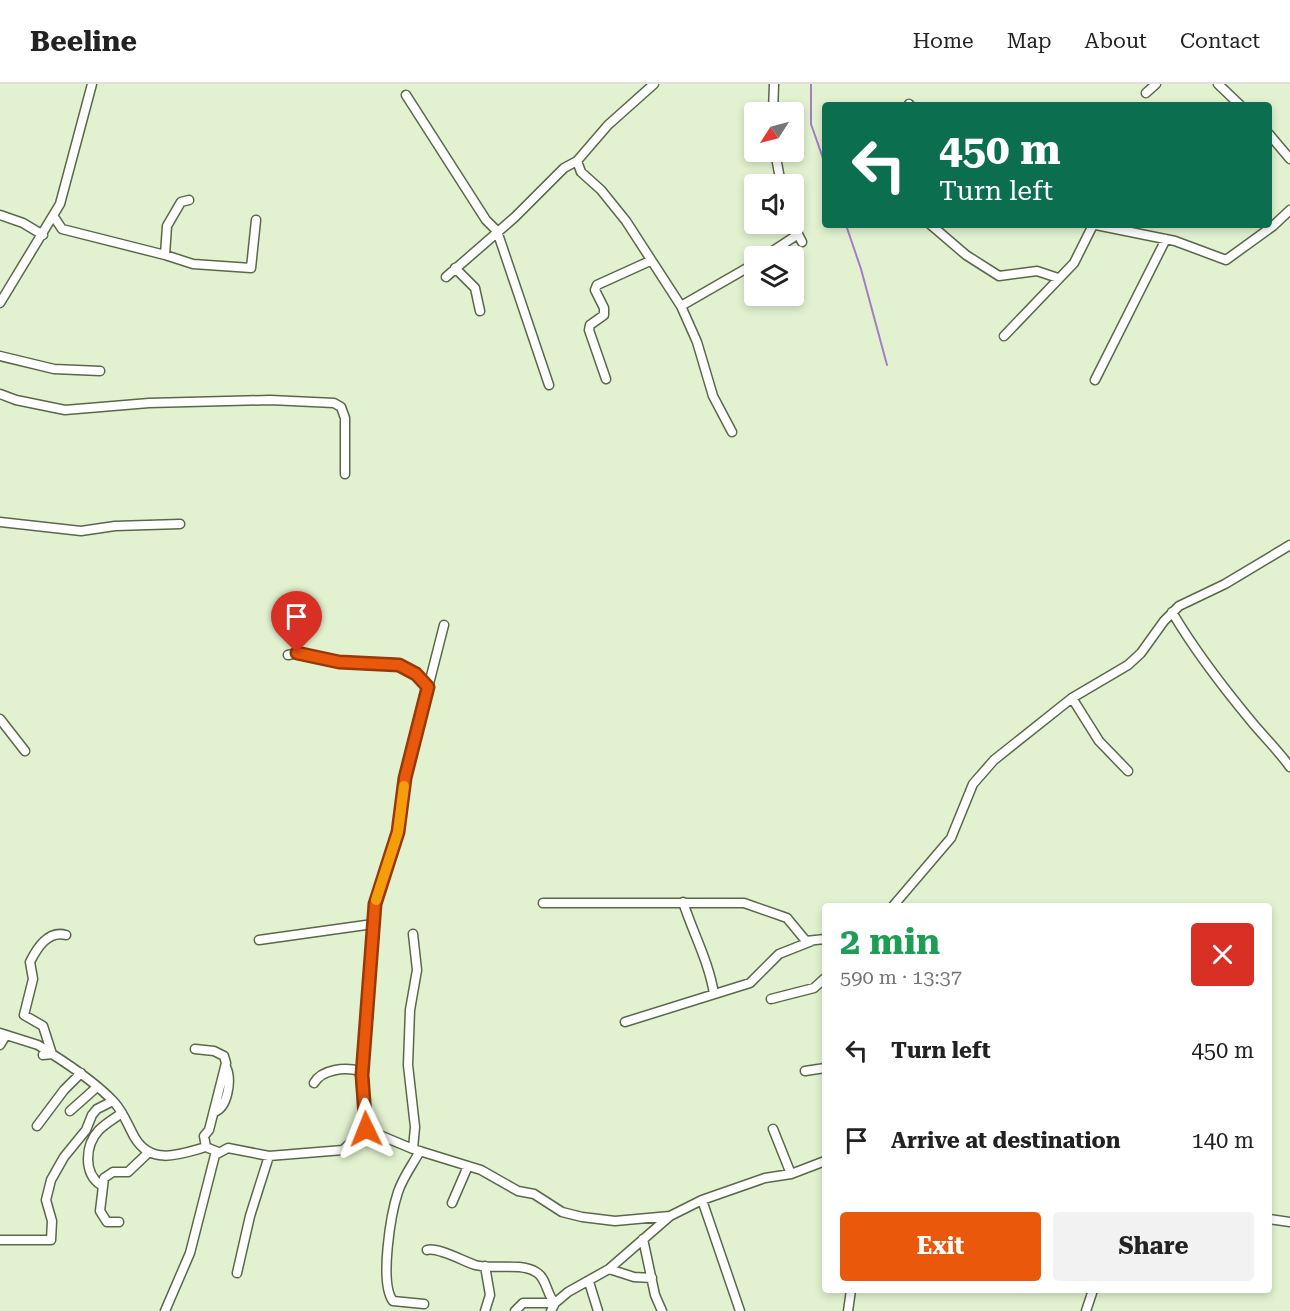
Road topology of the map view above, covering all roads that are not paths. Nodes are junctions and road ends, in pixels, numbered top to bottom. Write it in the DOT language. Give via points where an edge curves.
graph roads {
  1 [pos="92,84"];
  2 [pos="654,84"];
  3 [pos="774,84"];
  4 [pos="1156,84"];
  5 [pos="1218,84"];
  6 [pos="1146,93"];
  7 [pos="406,95"];
  8 [pos="773,102"];
  9 [pos="1237,102"];
  10 [pos="1272,138"];
  11 [pos="1290,159"];
  12 [pos="577,161"];
  13 [pos="189,200"];
  14 [pos="1290,210"];
  15 [pos="0,215"];
  16 [pos="54,217"];
  17 [pos="256,220"];
  18 [pos="1272,227"];
  19 [pos="934,228"];
  20 [pos="1092,228"];
  21 [pos="1109,228"];
  22 [pos="1270,228"];
  23 [pos="498,231"];
  24 [pos="798,234"];
  25 [pos="44,235"];
  26 [pos="1166,239"];
  27 [pos="784,246"];
  28 [pos="165,255"];
  29 [pos="650,261"];
  30 [pos="455,268"];
  31 [pos="744,270"];
  32 [pos="446,277"];
  33 [pos="1058,278"];
  34 [pos="0,303"];
  35 [pos="681,306"];
  36 [pos="480,311"];
  37 [pos="1004,336"];
  38 [pos="0,356"];
  39 [pos="100,371"];
  40 [pos="606,379"];
  41 [pos="1095,380"];
  42 [pos="549,385"];
  43 [pos="0,394"];
  44 [pos="732,432"];
  45 [pos="345,474"];
  46 [pos="0,522"];
  47 [pos="180,524"];
  48 [pos="1290,545"];
  49 [pos="1172,612"];
  50 [pos="444,625"];
  51 [pos="288,655"];
  52 [pos="428,687"];
  53 [pos="1072,698"];
  54 [pos="0,719"];
  55 [pos="25,751"];
  56 [pos="1290,767"];
  57 [pos="1128,771"];
  58 [pos="683,902"];
  59 [pos="543,903"];
  60 [pos="896,903"];
  61 [pos="373,924"];
  62 [pos="413,934"];
  63 [pos="66,935"];
  64 [pos="822,939"];
  65 [pos="259,940"];
  66 [pos="812,941"];
  67 [pos="822,981"];
  68 [pos="714,994"];
  69 [pos="771,999"];
  70 [pos="625,1022"];
  71 [pos="3,1034"];
  72 [pos="0,1045"];
  73 [pos="195,1049"];
  74 [pos="47,1054"];
  75 [pos="822,1068"];
  76 [pos="805,1071"];
  77 [pos="81,1073"];
  78 [pos="362,1075"];
  79 [pos="314,1083"];
  80 [pos="97,1088"];
  81 [pos="113,1101"];
  82 [pos="70,1111"];
  83 [pos="122,1113"];
  84 [pos="37,1126"];
  85 [pos="366,1129"];
  86 [pos="773,1129"];
  87 [pos="206,1147"];
  88 [pos="417,1150"];
  89 [pos="149,1152"];
  90 [pos="218,1152"];
  91 [pos="268,1156"];
  92 [pos="822,1162"];
  93 [pos="468,1166"];
  94 [pos="791,1174"];
  95 [pos="101,1185"];
  96 [pos="702,1200"];
  97 [pos="452,1203"];
  98 [pos="670,1216"];
  99 [pos="1272,1219"];
  100 [pos="119,1222"];
  101 [pos="1290,1222"];
  102 [pos="643,1239"];
  103 [pos="0,1240"];
  104 [pos="427,1250"];
  105 [pos="486,1266"];
  106 [pos="609,1269"];
  107 [pos="237,1273"];
  108 [pos="652,1278"];
  109 [pos="589,1282"];
  110 [pos="851,1293"];
  111 [pos="1092,1293"];
  112 [pos="424,1304"];
  113 [pos="553,1307"];
  114 [pos="165,1311"];
  115 [pos="485,1311"];
  116 [pos="514,1311"];
  117 [pos="598,1311"];
  118 [pos="663,1311"];
  119 [pos="740,1311"];
  120 [pos="848,1311"];
  121 [pos="1086,1311"];
  1 -- 16 [label="street"];
  2 -- 12 [label="street" via="608,125"];
  3 -- 8 [label="street"];
  4 -- 6 [label="street"];
  5 -- 9 [label="street"];
  7 -- 23 [label="street" via="480,210"];
  10 -- 11 [label="street"];
  12 -- 23 [label="street" via="564,168"];
  12 -- 29 [label="street" via="582,172 626,221"];
  13 -- 28 [label="street" via="181,202 167,226"];
  14 -- 18 [label="street"];
  15 -- 25 [label="street"];
  16 -- 25 [label="street"];
  16 -- 28 [label="street" via="62,229"];
  17 -- 28 [label="street" via="250,268 204,265"];
  19 -- 33 [label="street" via="999,276 1037,271"];
  20 -- 33 [label="street" via="1074,263"];
  21 -- 26 [label="street"];
  22 -- 26 [label="street" via="1226,260"];
  23 -- 30 [label="street"];
  23 -- 42 [label="street"];
  24 -- 27 [label="street" via="800,238"];
  25 -- 34 [label="street"];
  26 -- 41 [label="street"];
  29 -- 35 [label="street"];
  29 -- 40 [label="street" via="597,285 595,290 604,315 589,330"];
  30 -- 32 [label="street"];
  30 -- 36 [label="street" via="475,288"];
  31 -- 35 [label="street"];
  33 -- 37 [label="street"];
  35 -- 44 [label="street" via="697,342 713,396"];
  38 -- 39 [label="street" via="54,369"];
  43 -- 45 [label="street" via="65,410 149,403 334,403 341,407 345,418"];
  46 -- 47 [label="street" via="81,531"];
  48 -- 49 [label="street"];
  49 -- 53 [label="street" via="1128,665"];
  49 -- 56 [label="street" via="1190,642"];
  50 -- 52 [label="street"];
  51 -- 52 [label="street" via="399,665 416,674"];
  52 -- 61 [label="street" via="405,778 398,832 375,904"];
  53 -- 57 [label="street" via="1099,741"];
  53 -- 60 [label="street" via="1026,732 978,778 951,838"];
  54 -- 55 [label="street"];
  58 -- 59 [label="street"];
  58 -- 66 [label="street" via="744,903 787,918 806,941"];
  58 -- 68 [label="street" via="697,946 710,967"];
  61 -- 65 [label="street"];
  61 -- 78 [label="street"];
  62 -- 88 [label="street" via="417,970 410,1010 408,1065"];
  63 -- 74 [label="street" via="46,939 30,962 33,979 24,1015 43,1026"];
  64 -- 66 [label="street"];
  66 -- 68 [label="street" via="779,954 750,983"];
  67 -- 69 [label="street" via="814,988"];
  68 -- 70 [label="street"];
  71 -- 72 [label="street"];
  71 -- 74 [label="street" via="38,1045"];
  73 -- 87 [label="street" via="224,1056 230,1081 204,1136"];
  74 -- 77 [label="street"];
  75 -- 76 [label="street"];
  77 -- 80 [label="street"];
  77 -- 84 [label="street"];
  78 -- 79 [label="street" via="360,1071 342,1069 325,1073"];
  78 -- 85 [label="street"];
  80 -- 81 [label="street"];
  80 -- 82 [label="street"];
  81 -- 83 [label="street"];
  81 -- 103 [label="street" via="97,1109 51,1180 46,1200 52,1221 51,1240"];
  83 -- 89 [label="street" via="136,1140"];
  83 -- 95 [label="street" via="98,1131 91,1142 90,1172"];
  85 -- 88 [label="street"];
  85 -- 91 [label="street" via="343,1150"];
  86 -- 94 [label="street"];
  87 -- 89 [label="street" via="183,1156 165,1157"];
  87 -- 90 [label="street"];
  88 -- 93 [label="street"];
  88 -- 112 [label="street" via="393,1212 387,1282 393,1301"];
  89 -- 95 [label="street" via="128,1172 113,1173"];
  90 -- 91 [label="street" via="228,1148"];
  90 -- 114 [label="street" via="190,1253"];
  91 -- 107 [label="street"];
  92 -- 94 [label="street"];
  93 -- 97 [label="street"];
  93 -- 98 [label="street" via="518,1191 534,1194 562,1212 582,1217 615,1221"];
  94 -- 96 [label="street" via="765,1178"];
  95 -- 100 [label="street" via="101,1216 110,1223"];
  96 -- 98 [label="street"];
  96 -- 119 [label="street"];
  98 -- 102 [label="street"];
  99 -- 101 [label="street"];
  102 -- 106 [label="street"];
  102 -- 108 [label="street"];
  104 -- 105 [label="street"];
  105 -- 113 [label="street" via="534,1270 543,1278"];
  105 -- 115 [label="street" via="490,1294"];
  106 -- 108 [label="street"];
  106 -- 109 [label="street"];
  108 -- 118 [label="street"];
  109 -- 113 [label="street" via="568,1292"];
  109 -- 117 [label="street"];
  110 -- 120 [label="street"];
  111 -- 121 [label="street"];
  113 -- 116 [label="street" via="523,1303"];
}
